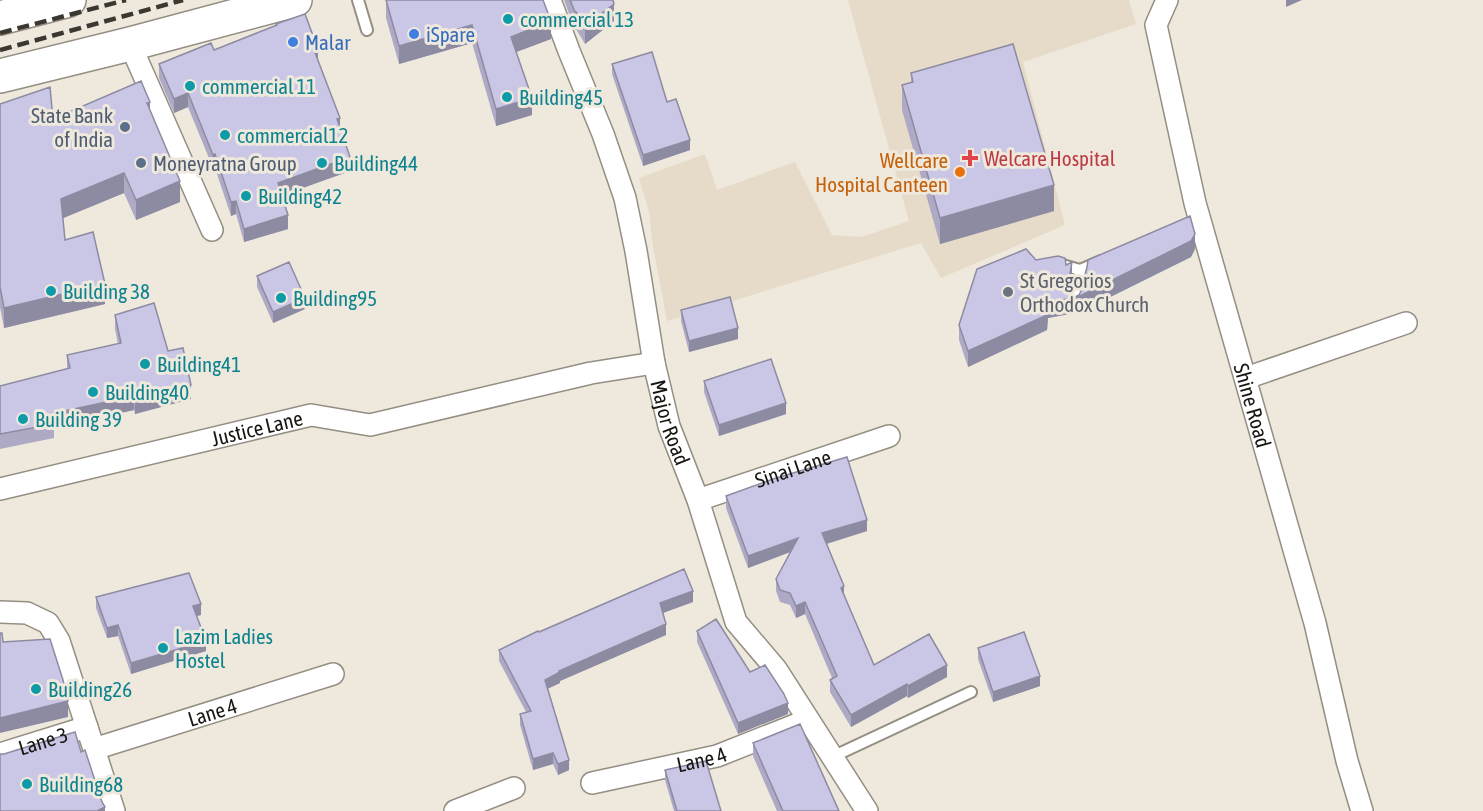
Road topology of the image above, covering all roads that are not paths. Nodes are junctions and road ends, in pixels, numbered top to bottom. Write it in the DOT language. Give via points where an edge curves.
graph roads {
  1 [pos="69,0"];
  2 [pos="295,0"];
  3 [pos="358,0"];
  4 [pos="550,0"];
  5 [pos="1167,0"];
  6 [pos="0,18"];
  7 [pos="367,30"];
  8 [pos="130,44"];
  9 [pos="0,76"];
  10 [pos="212,230"];
  11 [pos="1113,256"];
  12 [pos="1053,262"];
  13 [pos="1080,270"];
  14 [pos="1074,305"];
  15 [pos="1406,323"];
  16 [pos="654,363"];
  17 [pos="1246,378"];
  18 [pos="889,436"];
  19 [pos="0,489"];
  20 [pos="698,500"];
  21 [pos="0,612"];
  22 [pos="333,674"];
  23 [pos="970,692"];
  24 [pos="808,720"];
  25 [pos="87,727"];
  26 [pos="94,749"];
  27 [pos="0,754"];
  28 [pos="832,757"];
  29 [pos="592,783"];
  30 [pos="514,788"];
  31 [pos="114,811"];
  32 [pos="455,811"];
  33 [pos="867,811"];
  34 [pos="1362,811"];
  1 -- 6 [label="main road"];
  2 -- 8 [label="main road"];
  3 -- 7 [label="lane"];
  4 -- 16 [label="street, Major Road" via="624,198"];
  5 -- 17 [label="street, Shine Road" via="1156,25 1195,221"];
  8 -- 9 [label="main road"];
  8 -- 10 [label="street"];
  11 -- 13 [label="lane"];
  12 -- 13 [label="lane"];
  13 -- 14 [label="lane"];
  15 -- 17 [label="street"];
  16 -- 19 [label="street, Justice Lane" via="591,373 370,425 311,414"];
  16 -- 20 [label="street, Major Road" via="669,426"];
  17 -- 34 [label="street, Shine Road" via="1315,623"];
  18 -- 20 [label="street, Sinai Lane"];
  20 -- 24 [label="street, Major Road" via="736,622 776,669"];
  21 -- 25 [label="street" via="27,613 48,623 59,641"];
  22 -- 26 [label="street, Lane 4"];
  23 -- 28 [label="lane"];
  24 -- 28 [label="street, Major Road"];
  24 -- 29 [label="street, Lane 4" via="717,756"];
  25 -- 26 [label="street"];
  25 -- 27 [label="street, Lane 3"];
  26 -- 31 [label="street"];
  28 -- 33 [label="street, Major Road"];
  30 -- 32 [label="street"];
}
